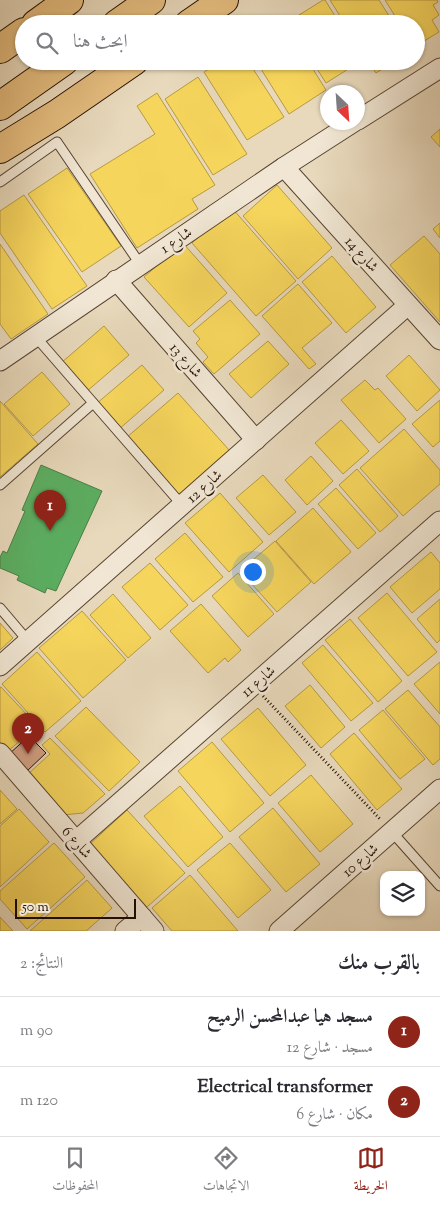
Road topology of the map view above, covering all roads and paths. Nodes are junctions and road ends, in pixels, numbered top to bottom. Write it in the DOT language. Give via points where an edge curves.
graph roads {
  1 [pos="70,0"];
  2 [pos="150,0"];
  3 [pos="224,0"];
  4 [pos="49,15"];
  5 [pos="129,15"];
  6 [pos="202,15"];
  7 [pos="15,38"];
  8 [pos="0,49"];
  9 [pos="440,68"];
  10 [pos="51,70"];
  11 [pos="121,70"];
  12 [pos="0,106"];
  13 [pos="365,116"];
  14 [pos="342,130"];
  15 [pos="0,148"];
  16 [pos="284,167"];
  17 [pos="0,182"];
  18 [pos="140,264"];
  19 [pos="116,280"];
  20 [pos="408,305"];
  21 [pos="35,336"];
  22 [pos="440,340"];
  23 [pos="0,361"];
  24 [pos="93,403"];
  25 [pos="256,440"];
  26 [pos="0,485"];
  27 [pos="182,505"];
  28 [pos="440,521"];
  29 [pos="0,608"];
  30 [pos="28,641"];
  31 [pos="0,666"];
  32 [pos="253,685"];
  33 [pos="0,753"];
  34 [pos="440,789"];
  35 [pos="392,832"];
  36 [pos="76,840"];
  37 [pos="440,886"];
  38 [pos="142,916"];
  39 [pos="125,931"];
  40 [pos="154,931"];
  41 [pos="279,931"];
  1 -- 4 [label="highway"];
  2 -- 5 [label="highway"];
  3 -- 6 [label="highway"];
  7 -- 8 [label="highway"];
  9 -- 13 [label="street"];
  10 -- 12 [label="highway"];
  11 -- 15 [label="highway"];
  14 -- 16 [label="street, شارع 1"];
  16 -- 18 [label="street, شارع 1"];
  16 -- 20 [label="street, شارع 14"];
  17 -- 18 [label="lane" via="56,142"];
  18 -- 19 [label="street, شارع 1"];
  19 -- 21 [label="street, شارع 1"];
  19 -- 25 [label="street, شارع 13"];
  20 -- 22 [label="street, شارع 14"];
  20 -- 25 [label="street, شارع 12"];
  21 -- 23 [label="street, شارع 1"];
  21 -- 24 [label="lane"];
  24 -- 26 [label="lane"];
  24 -- 27 [label="lane"];
  25 -- 27 [label="street, شارع 12"];
  27 -- 30 [label="street, شارع 12"];
  28 -- 32 [label="street, شارع 11"];
  29 -- 30 [label="lane"];
  30 -- 31 [label="street, شارع 12"];
  32 -- 35 [label="path"];
  32 -- 36 [label="street, شارع 11"];
  33 -- 36 [label="street, شارع 6"];
  34 -- 35 [label="street, شارع 10"];
  35 -- 37 [label="lane"];
  35 -- 41 [label="street, شارع 10"];
  36 -- 38 [label="street, شارع 6"];
  38 -- 39 [label="street"];
  38 -- 40 [label="street, شارع 6"];
}
